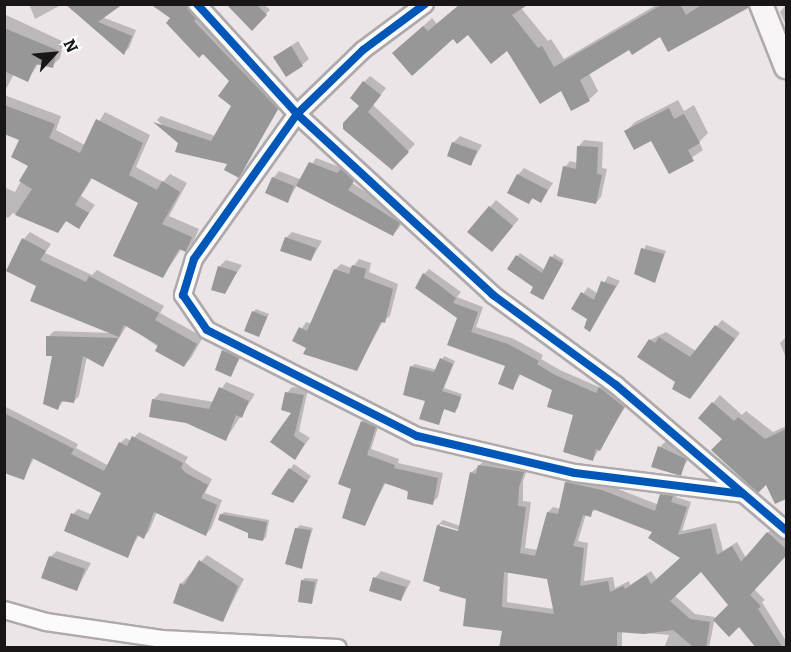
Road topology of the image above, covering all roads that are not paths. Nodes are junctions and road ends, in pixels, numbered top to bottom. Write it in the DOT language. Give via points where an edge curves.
graph roads {
  1 [pos="197,4"];
  2 [pos="425,4"];
  3 [pos="761,4"];
  4 [pos="786,67"];
  5 [pos="297,114"];
  6 [pos="743,494"];
  7 [pos="786,530"];
  8 [pos="4,610"];
  9 [pos="338,648"];
  1 -- 5 [label="street"];
  2 -- 5 [label="street" via="363,50"];
  3 -- 4 [label="street"];
  5 -- 6 [label="street" via="493,295 616,385"];
  5 -- 6 [label="street" via="194,259 183,295 207,330 417,436 574,473"];
  6 -- 7 [label="street"];
  8 -- 9 [label="street" via="46,622 162,639"];
}
